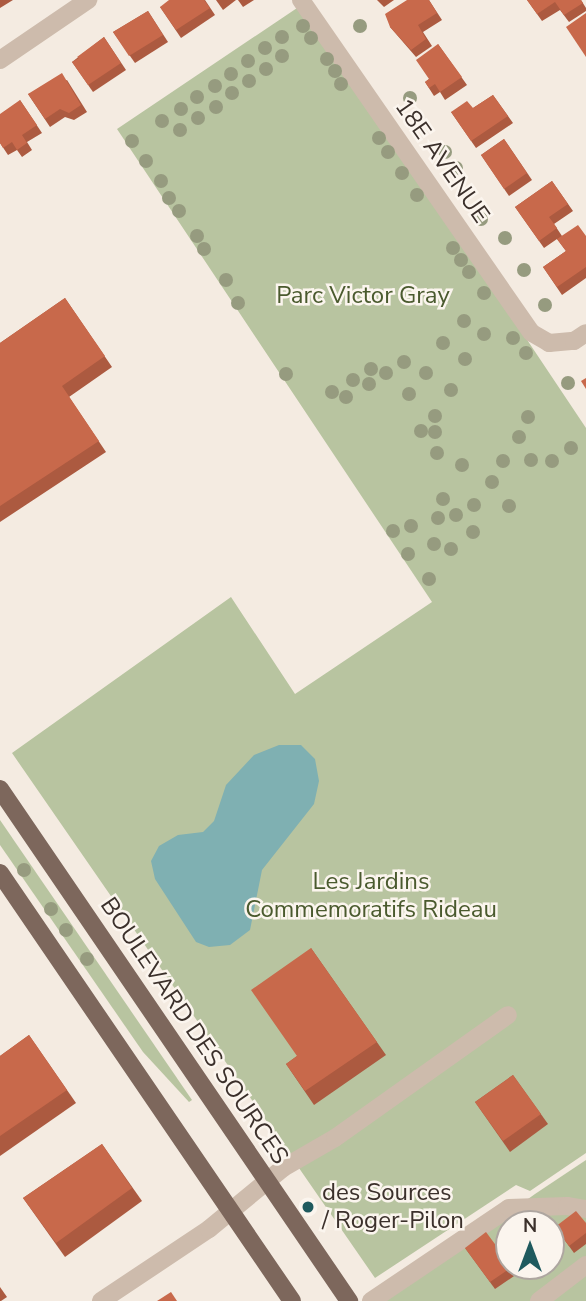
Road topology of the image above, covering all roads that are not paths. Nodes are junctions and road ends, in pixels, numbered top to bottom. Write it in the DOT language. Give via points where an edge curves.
graph roads {
  1 [pos="88,0"];
  2 [pos="301,0"];
  3 [pos="0,60"];
  4 [pos="586,333"];
  5 [pos="0,789"];
  6 [pos="0,873"];
  7 [pos="508,1015"];
  8 [pos="266,1181"];
  9 [pos="586,1209"];
  10 [pos="231,1212"];
  11 [pos="586,1265"];
  12 [pos="101,1301"];
  13 [pos="292,1301"];
  14 [pos="349,1301"];
  15 [pos="371,1301"];
  16 [pos="539,1301"];
  1 -- 3 [label="street"];
  2 -- 4 [label="street, 18E AVENUE" via="532,333 549,343 574,341"];
  5 -- 8 [label="main road, BOULEVARD DES SOURCES"];
  6 -- 10 [label="main road"];
  7 -- 8 [label="street" via="335,1138"];
  8 -- 10 [label="street"];
  8 -- 14 [label="main road, BOULEVARD DES SOURCES"];
  9 -- 15 [label="street" via="509,1208"];
  10 -- 12 [label="street"];
  10 -- 13 [label="main road"];
  11 -- 16 [label="street"];
}
